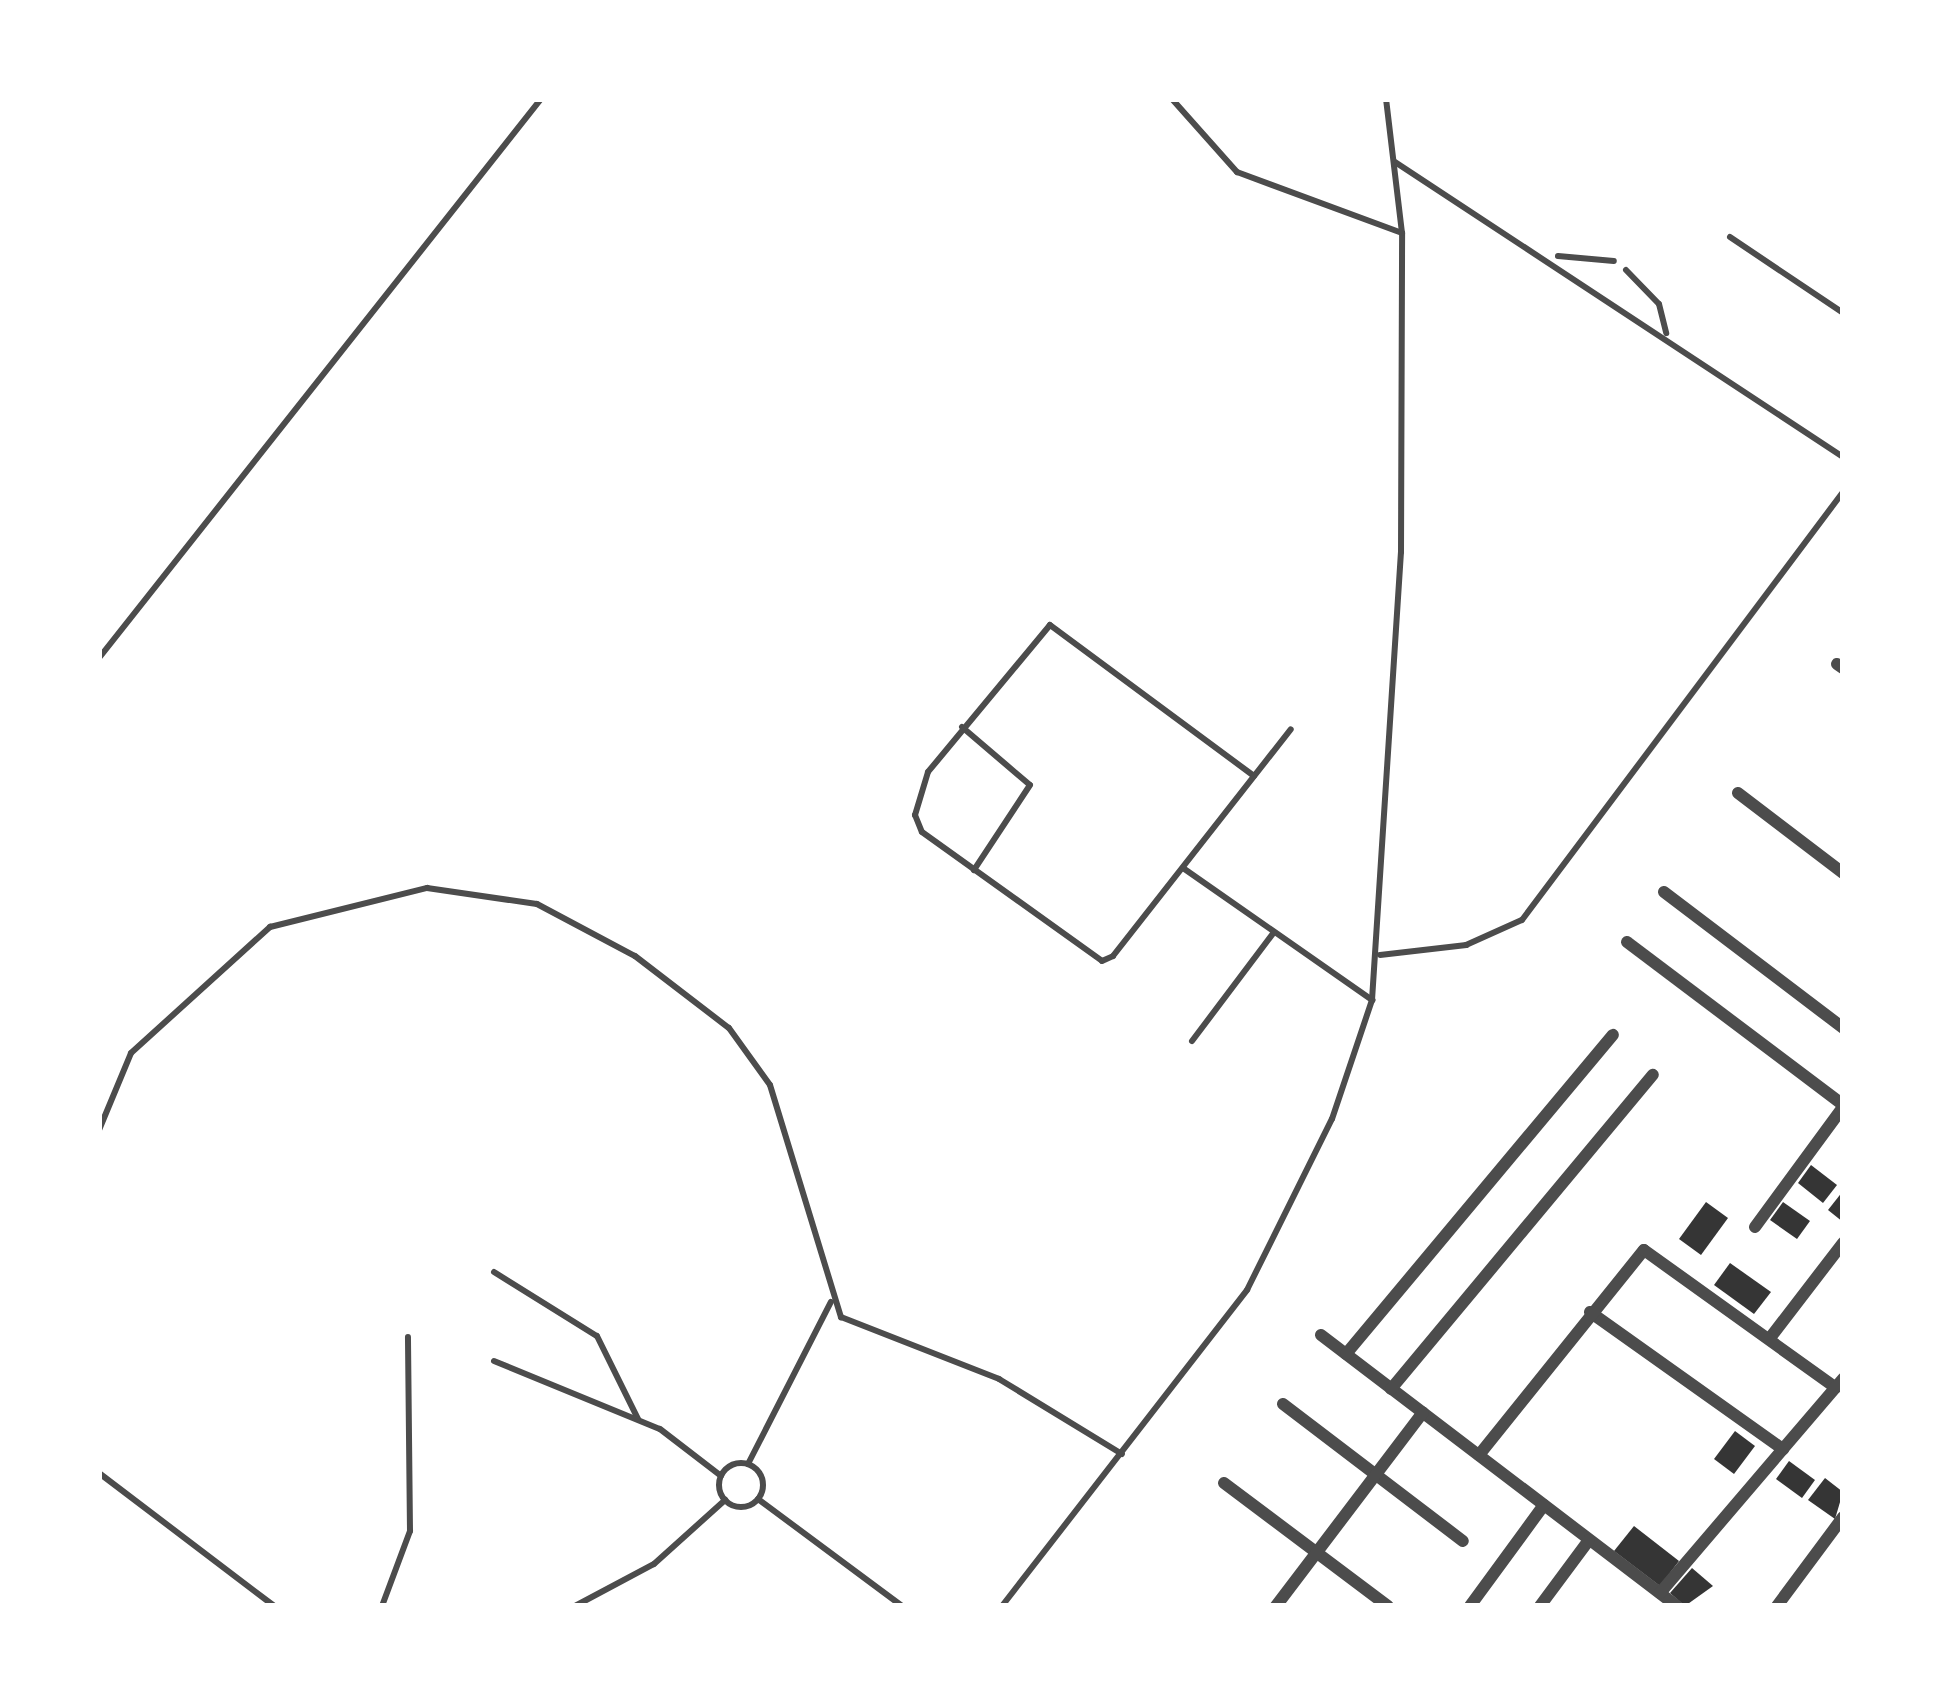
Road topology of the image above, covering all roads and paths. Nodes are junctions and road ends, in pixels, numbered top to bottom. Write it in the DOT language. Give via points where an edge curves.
graph roads {
  1 [pos="542,99"];
  2 [pos="1172,99"];
  3 [pos="1385,99"];
  4 [pos="1394,161"];
  5 [pos="1402,233"];
  6 [pos="1730,237"];
  7 [pos="1554,257"];
  8 [pos="1614,262"];
  9 [pos="1626,270"];
  10 [pos="1843,313"];
  11 [pos="1666,333"];
  12 [pos="1843,457"];
  13 [pos="1843,492"];
  14 [pos="99,658"];
  15 [pos="962,727"];
  16 [pos="1291,729"];
  17 [pos="1254,776"];
  18 [pos="1738,793"];
  19 [pos="1182,868"];
  20 [pos="974,870"];
  21 [pos="1843,873"];
  22 [pos="1664,892"];
  23 [pos="1274,932"];
  24 [pos="1627,942"];
  25 [pos="1380,956"];
  26 [pos="1372,1000"];
  27 [pos="1843,1028"];
  28 [pos="1612,1035"];
  29 [pos="1192,1041"];
  30 [pos="1653,1076"];
  31 [pos="1843,1106"];
  32 [pos="99,1130"];
  33 [pos="1755,1227"];
  34 [pos="1843,1243"];
  35 [pos="494,1272"];
  36 [pos="831,1302"];
  37 [pos="1590,1312"];
  38 [pos="1321,1335"];
  39 [pos="408,1337"];
  40 [pos="1770,1338"];
  41 [pos="1346,1354"];
  42 [pos="494,1361"];
  43 [pos="1840,1384"];
  44 [pos="1391,1389"];
  45 [pos="1283,1403"];
  46 [pos="1423,1412"];
  47 [pos="638,1419"];
  48 [pos="1783,1449"];
  49 [pos="1122,1454"];
  50 [pos="1479,1455"];
  51 [pos="748,1464"];
  52 [pos="99,1473"];
  53 [pos="1375,1475"];
  54 [pos="721,1476"];
  55 [pos="1224,1483"];
  56 [pos="758,1499"];
  57 [pos="725,1500"];
  58 [pos="1544,1505"];
  59 [pos="1843,1517"];
  60 [pos="1589,1540"];
  61 [pos="1463,1541"];
  62 [pos="1314,1556"];
  63 [pos="1668,1601"];
  64 [pos="274,1606"];
  65 [pos="382,1606"];
  66 [pos="574,1606"];
  67 [pos="902,1606"];
  68 [pos="1002,1606"];
  69 [pos="1276,1606"];
  70 [pos="1388,1606"];
  71 [pos="1470,1606"];
  72 [pos="1540,1606"];
  73 [pos="1777,1606"];
  1 -- 14 [label="lane"];
  2 -- 5 [label="lane" via="1237,172"];
  3 -- 4 [label="lane"];
  4 -- 5 [label="lane"];
  4 -- 7 [label="lane"];
  5 -- 25 [label="lane" via="1401,552"];
  6 -- 10 [label="lane"];
  7 -- 8 [label="lane"];
  7 -- 11 [label="lane"];
  9 -- 11 [label="lane" via="1659,304"];
  11 -- 12 [label="lane"];
  13 -- 25 [label="lane" via="1522,920 1466,945"];
  15 -- 17 [label="lane" via="1050,626"];
  15 -- 20 [label="lane" via="916,793 916,815"];
  15 -- 20 [label="lane" via="1030,784"];
  16 -- 17 [label="lane"];
  17 -- 19 [label="lane"];
  18 -- 21 [label="street"];
  19 -- 20 [label="lane" via="1102,962"];
  19 -- 23 [label="lane"];
  22 -- 27 [label="street"];
  23 -- 26 [label="lane"];
  23 -- 29 [label="lane"];
  24 -- 31 [label="street"];
  25 -- 26 [label="lane"];
  26 -- 49 [label="lane" via="1332,1119 1247,1290"];
  28 -- 41 [label="street"];
  30 -- 44 [label="street"];
  31 -- 33 [label="street"];
  32 -- 36 [label="lane" via="130,1053 270,927 427,888 492,890 581,925 729,1028 770,1085"];
  34 -- 40 [label="street"];
  35 -- 47 [label="lane" via="597,1336"];
  36 -- 49 [label="lane" via="854,1327 999,1378"];
  36 -- 51 [label="lane"];
  37 -- 40 [label="street" via="1644,1250"];
  37 -- 48 [label="street"];
  37 -- 50 [label="street"];
  38 -- 41 [label="street"];
  39 -- 65 [label="lane" via="410,1531"];
  40 -- 43 [label="street"];
  41 -- 44 [label="street"];
  42 -- 47 [label="lane"];
  43 -- 48 [label="street"];
  44 -- 46 [label="street"];
  45 -- 53 [label="street"];
  46 -- 50 [label="street"];
  46 -- 53 [label="street"];
  47 -- 54 [label="lane"];
  48 -- 63 [label="street"];
  49 -- 68 [label="lane"];
  50 -- 58 [label="street"];
  51 -- 54 [label="lane"];
  51 -- 56 [label="lane" via="761,1475"];
  52 -- 64 [label="lane"];
  53 -- 61 [label="street"];
  53 -- 62 [label="street"];
  54 -- 57 [label="lane"];
  55 -- 62 [label="street"];
  56 -- 57 [label="lane"];
  56 -- 67 [label="lane"];
  57 -- 66 [label="lane" via="654,1564"];
  58 -- 60 [label="street"];
  58 -- 71 [label="street"];
  59 -- 73 [label="street"];
  60 -- 63 [label="street"];
  60 -- 72 [label="street"];
  62 -- 69 [label="street"];
  62 -- 70 [label="street"];
}
